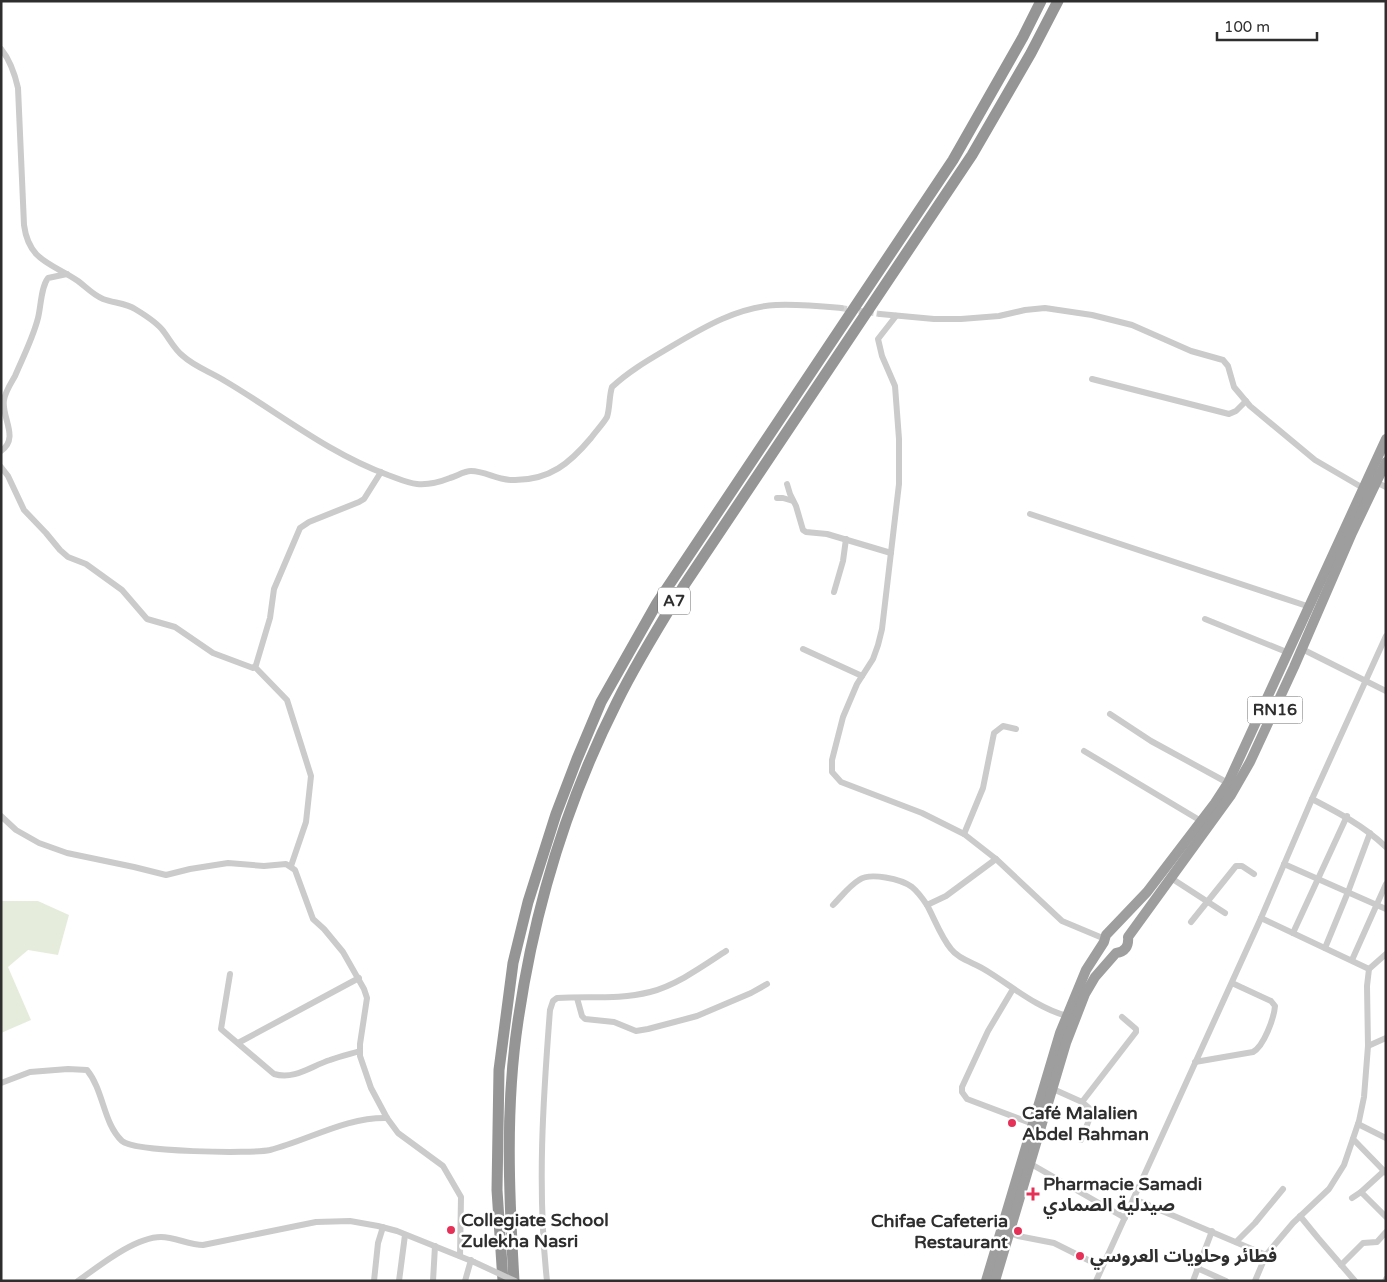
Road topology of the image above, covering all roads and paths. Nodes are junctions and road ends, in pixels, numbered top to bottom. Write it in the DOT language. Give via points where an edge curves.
graph roads {
  1 [pos="1041,1"];
  2 [pos="1058,1"];
  3 [pos="1,49"];
  4 [pos="67,274"];
  5 [pos="841,308"];
  6 [pos="880,314"];
  7 [pos="896,316"];
  8 [pos="1092,379"];
  9 [pos="1246,401"];
  10 [pos="1386,439"];
  11 [pos="1,451"];
  12 [pos="1386,462"];
  13 [pos="1,467"];
  14 [pos="381,472"];
  15 [pos="787,484"];
  16 [pos="1381,485"];
  17 [pos="1363,488"];
  18 [pos="777,498"];
  19 [pos="794,501"];
  20 [pos="1030,514"];
  21 [pos="846,539"];
  22 [pos="891,553"];
  23 [pos="834,592"];
  24 [pos="1310,607"];
  25 [pos="1205,619"];
  26 [pos="1386,636"];
  27 [pos="803,649"];
  28 [pos="1302,649"];
  29 [pos="1289,653"];
  30 [pos="255,668"];
  31 [pos="862,676"];
  32 [pos="1366,682"];
  33 [pos="1386,691"];
  34 [pos="1110,714"];
  35 [pos="1016,729"];
  36 [pos="1084,752"];
  37 [pos="1228,783"];
  38 [pos="1312,799"];
  39 [pos="1,816"];
  40 [pos="1347,816"];
  41 [pos="1201,821"];
  42 [pos="1370,833"];
  43 [pos="964,834"];
  44 [pos="1386,847"];
  45 [pos="996,859"];
  46 [pos="1284,864"];
  47 [pos="291,866"];
  48 [pos="1254,874"];
  49 [pos="1171,878"];
  50 [pos="1318,879"];
  51 [pos="1386,884"];
  52 [pos="1348,892"];
  53 [pos="1208,902"];
  54 [pos="1376,904"];
  55 [pos="833,905"];
  56 [pos="927,906"];
  57 [pos="1386,909"];
  58 [pos="1225,913"];
  59 [pos="1261,918"];
  60 [pos="1191,922"];
  61 [pos="1112,930"];
  62 [pos="1293,933"];
  63 [pos="1128,937"];
  64 [pos="1104,941"];
  65 [pos="1324,948"];
  66 [pos="726,951"];
  67 [pos="1116,953"];
  68 [pos="1386,954"];
  69 [pos="1352,960"];
  70 [pos="1370,969"];
  71 [pos="230,974"];
  72 [pos="359,978"];
  73 [pos="1232,983"];
  74 [pos="767,984"];
  75 [pos="1013,989"];
  76 [pos="577,998"];
  77 [pos="1067,1016"];
  78 [pos="1122,1017"];
  79 [pos="1386,1038"];
  80 [pos="238,1043"];
  81 [pos="1368,1046"];
  82 [pos="360,1051"];
  83 [pos="1196,1062"];
  84 [pos="1,1083"];
  85 [pos="1053,1089"];
  86 [pos="1082,1102"];
  87 [pos="387,1118"];
  88 [pos="1033,1124"];
  89 [pos="1358,1124"];
  90 [pos="1386,1138"];
  91 [pos="1353,1139"];
  92 [pos="1081,1140"];
  93 [pos="1030,1164"];
  94 [pos="1385,1172"];
  95 [pos="1284,1188"];
  96 [pos="1361,1192"];
  97 [pos="1352,1198"];
  98 [pos="1134,1199"];
  99 [pos="1300,1216"];
  100 [pos="1386,1217"];
  101 [pos="1124,1218"];
  102 [pos="383,1227"];
  103 [pos="1212,1231"];
  104 [pos="1008,1232"];
  105 [pos="1386,1232"];
  106 [pos="405,1235"];
  107 [pos="1236,1242"];
  108 [pos="435,1246"];
  109 [pos="1266,1255"];
  110 [pos="460,1256"];
  111 [pos="472,1261"];
  112 [pos="1342,1265"];
  113 [pos="1102,1267"];
  114 [pos="1198,1268"];
  115 [pos="78,1281"];
  116 [pos="374,1281"];
  117 [pos="399,1281"];
  118 [pos="433,1281"];
  119 [pos="465,1281"];
  120 [pos="502,1281"];
  121 [pos="515,1281"];
  122 [pos="547,1281"];
  123 [pos="986,1281"];
  124 [pos="995,1281"];
  125 [pos="1096,1281"];
  126 [pos="1193,1281"];
  127 [pos="1226,1281"];
  128 [pos="1254,1281"];
  129 [pos="1355,1281"];
  1 -- 120 [label="highway, A7" via="1024,37 952,160 657,603 601,702 556,814 528,902 513,964 499,1079 497,1190"];
  2 -- 121 [label="highway, A7" via="972,155 656,630 616,702 591,759 542,898 517,1023 509,1175"];
  3 -- 4 [label="street" via="6,54 18,88 26,238 37,256"];
  4 -- 11 [label="street" via="48,278 45,283 32,338 5,397 9,441"];
  4 -- 14 [label="street" via="101,298 134,308 161,328 190,362 225,380 318,441"];
  5 -- 14 [label="street" via="808,304 774,305 741,312 704,327 619,380 612,387 604,422 562,467 541,477 516,480 471,471 438,482 415,484"];
  6 -- 7 [label="street"];
  7 -- 9 [label="street" via="962,319 1045,308 1114,320 1190,352 1223,360 1234,387"];
  7 -- 22 [label="street" via="878,339 895,386 898,422 899,484"];
  8 -- 9 [label="street" via="1229,414 1236,412"];
  9 -- 17 [label="street" via="1315,460"];
  10 -- 17 [label="highway, RN16"];
  12 -- 16 [label="highway, RN16"];
  13 -- 30 [label="street" via="24,510 60,550 122,590 147,619 175,627 213,653"];
  14 -- 30 [label="street" via="364,498 300,528 274,589 269,625"];
  15 -- 19 [label="street"];
  16 -- 28 [label="highway, RN16" via="1352,533"];
  17 -- 24 [label="highway, RN16"];
  18 -- 19 [label="street"];
  19 -- 21 [label="street" via="802,530"];
  20 -- 24 [label="street"];
  21 -- 22 [label="street"];
  21 -- 23 [label="street"];
  22 -- 31 [label="street" via="882,629 873,658"];
  24 -- 29 [label="highway, RN16"];
  25 -- 29 [label="street"];
  26 -- 32 [label="street"];
  27 -- 31 [label="street"];
  28 -- 32 [label="street"];
  28 -- 49 [label="highway, RN16" via="1231,795"];
  29 -- 37 [label="highway, RN16"];
  30 -- 47 [label="street" via="287,700 310,776 306,822"];
  31 -- 43 [label="street" via="841,726 832,767 836,777"];
  32 -- 33 [label="street"];
  32 -- 38 [label="street"];
  34 -- 37 [label="street" via="1151,741"];
  35 -- 43 [label="street" via="1003,726 994,733 983,788"];
  36 -- 41 [label="street"];
  37 -- 41 [label="highway, RN16"];
  38 -- 40 [label="street"];
  38 -- 46 [label="street"];
  39 -- 47 [label="street" via="16,830 39,843 86,858 166,875 228,863"];
  40 -- 42 [label="street"];
  40 -- 50 [label="street"];
  41 -- 61 [label="highway, RN16" via="1148,892"];
  42 -- 44 [label="street"];
  42 -- 52 [label="street"];
  43 -- 45 [label="street"];
  45 -- 56 [label="street"];
  45 -- 64 [label="street" via="1062,921"];
  46 -- 50 [label="street"];
  46 -- 59 [label="street"];
  47 -- 72 [label="street" via="313,919 343,952"];
  48 -- 53 [label="street" via="1236,866"];
  49 -- 53 [label="street"];
  49 -- 63 [label="highway, RN16"];
  50 -- 52 [label="street"];
  50 -- 62 [label="street"];
  51 -- 54 [label="street"];
  52 -- 54 [label="street"];
  52 -- 65 [label="street"];
  53 -- 58 [label="street"];
  53 -- 60 [label="street"];
  54 -- 57 [label="street"];
  54 -- 69 [label="street"];
  55 -- 56 [label="street" via="858,880 873,876 910,886"];
  56 -- 75 [label="street" via="952,951"];
  59 -- 62 [label="street"];
  59 -- 73 [label="street"];
  61 -- 63 [label="highway" via="1120,930"];
  61 -- 64 [label="highway, RN16"];
  62 -- 65 [label="street"];
  63 -- 67 [label="highway, RN16" via="1126,948"];
  64 -- 67 [label="highway" via="1108,950"];
  64 -- 77 [label="highway, RN16" via="1086,970"];
  65 -- 69 [label="street"];
  66 -- 76 [label="street" via="652,992"];
  67 -- 85 [label="highway, RN16" via="1095,977 1080,1005"];
  68 -- 70 [label="street"];
  69 -- 70 [label="street"];
  70 -- 81 [label="street" via="1366,1009"];
  71 -- 80 [label="street" via="220,1026"];
  72 -- 80 [label="street"];
  72 -- 82 [label="street" via="366,998"];
  73 -- 83 [label="street"];
  73 -- 83 [label="street" via="1271,1001 1275,1006 1263,1040 1253,1052"];
  74 -- 76 [label="street" via="697,1016 640,1031 614,1022 585,1019"];
  75 -- 77 [label="street"];
  75 -- 88 [label="street" via="988,1031 962,1092 967,1099"];
  76 -- 122 [label="street" via="555,999 550,1010 541,1181"];
  77 -- 88 [label="highway, RN16"];
  78 -- 86 [label="street" via="1136,1032"];
  79 -- 81 [label="street"];
  80 -- 82 [label="street" via="274,1074 284,1076"];
  81 -- 89 [label="street" via="1364,1097"];
  82 -- 87 [label="street" via="371,1088"];
  83 -- 98 [label="street"];
  84 -- 87 [label="street" via="30,1072 68,1068 87,1070 119,1138 130,1146 150,1149 267,1150 325,1130"];
  85 -- 86 [label="street"];
  85 -- 93 [label="highway, RN16"];
  86 -- 92 [label="street" via="1092,1115"];
  87 -- 110 [label="street" via="398,1133 443,1166 458,1190 461,1197"];
  88 -- 123 [label="highway, RN16"];
  89 -- 90 [label="street"];
  89 -- 91 [label="street"];
  91 -- 94 [label="street"];
  91 -- 99 [label="street" via="1333,1185"];
  93 -- 101 [label="street"];
  93 -- 104 [label="highway, RN16"];
  94 -- 96 [label="street"];
  95 -- 107 [label="street"];
  96 -- 97 [label="street"];
  96 -- 100 [label="street"];
  98 -- 101 [label="street"];
  98 -- 103 [label="street"];
  99 -- 109 [label="street"];
  99 -- 112 [label="street"];
  101 -- 113 [label="street"];
  102 -- 106 [label="street"];
  102 -- 115 [label="street" via="350,1222 316,1222 203,1245 165,1237 151,1238 110,1258"];
  102 -- 116 [label="street"];
  103 -- 107 [label="street"];
  103 -- 114 [label="street"];
  104 -- 113 [label="street" via="1054,1243"];
  104 -- 124 [label="highway, RN16"];
  105 -- 112 [label="street" via="1377,1242 1362,1245"];
  106 -- 108 [label="street"];
  106 -- 117 [label="street"];
  107 -- 109 [label="street"];
  108 -- 110 [label="street"];
  108 -- 118 [label="street"];
  109 -- 128 [label="street"];
  110 -- 111 [label="street"];
  111 -- 119 [label="street"];
  111 -- 121 [label="street, bridge"];
  112 -- 129 [label="street"];
  113 -- 125 [label="street"];
  114 -- 126 [label="street"];
  114 -- 127 [label="street"];
}
